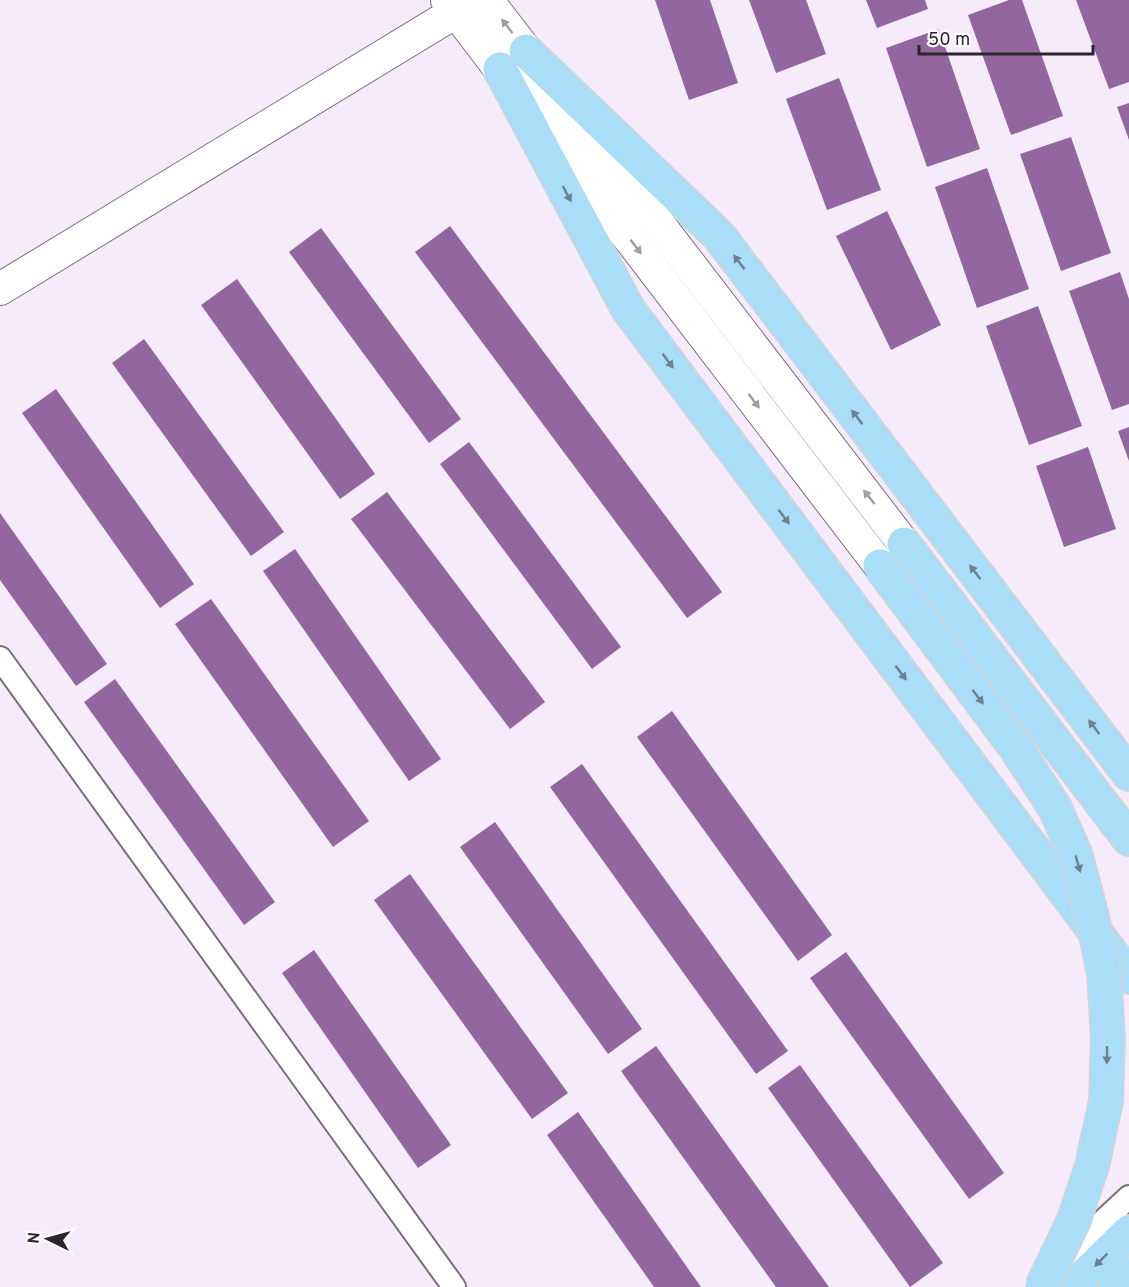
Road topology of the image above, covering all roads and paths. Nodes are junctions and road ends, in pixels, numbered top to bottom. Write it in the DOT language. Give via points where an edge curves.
graph roads {
  1 [pos="487,0"];
  2 [pos="460,4"];
  3 [pos="513,60"];
  4 [pos="0,290"];
  5 [pos="904,544"];
  6 [pos="880,566"];
  7 [pos="0,658"];
  8 [pos="1129,774"];
  9 [pos="1129,839"];
  10 [pos="1129,977"];
  11 [pos="1129,1197"];
  12 [pos="1129,1232"];
  13 [pos="1129,1275"];
  14 [pos="454,1287"];
  15 [pos="1032,1287"];
  16 [pos="1042,1287"];
  17 [pos="1073,1287"];
  18 [pos="1117,1287"];
  3 -- 1 [label="main road, one-way"];
  2 -- 3 [label="main road"];
  2 -- 4 [label="main road"];
  5 -- 3 [label="main road, one-way"];
  3 -- 6 [label="main road, one-way"];
  8 -- 3 [label="main road, one-way" via="719,236"];
  3 -- 10 [label="main road, one-way" via="628,309"];
  5 -- 9 [label="main road"];
  6 -- 16 [label="main road, one-way, bridge" via="1016,747 1055,808 1076,856 1092,917 1104,973 1106,1101 1092,1166 1074,1220"];
  7 -- 14 [label="street"];
  11 -- 15 [label="street"];
  12 -- 17 [label="main road, one-way"];
  13 -- 18 [label="main road"];
}
